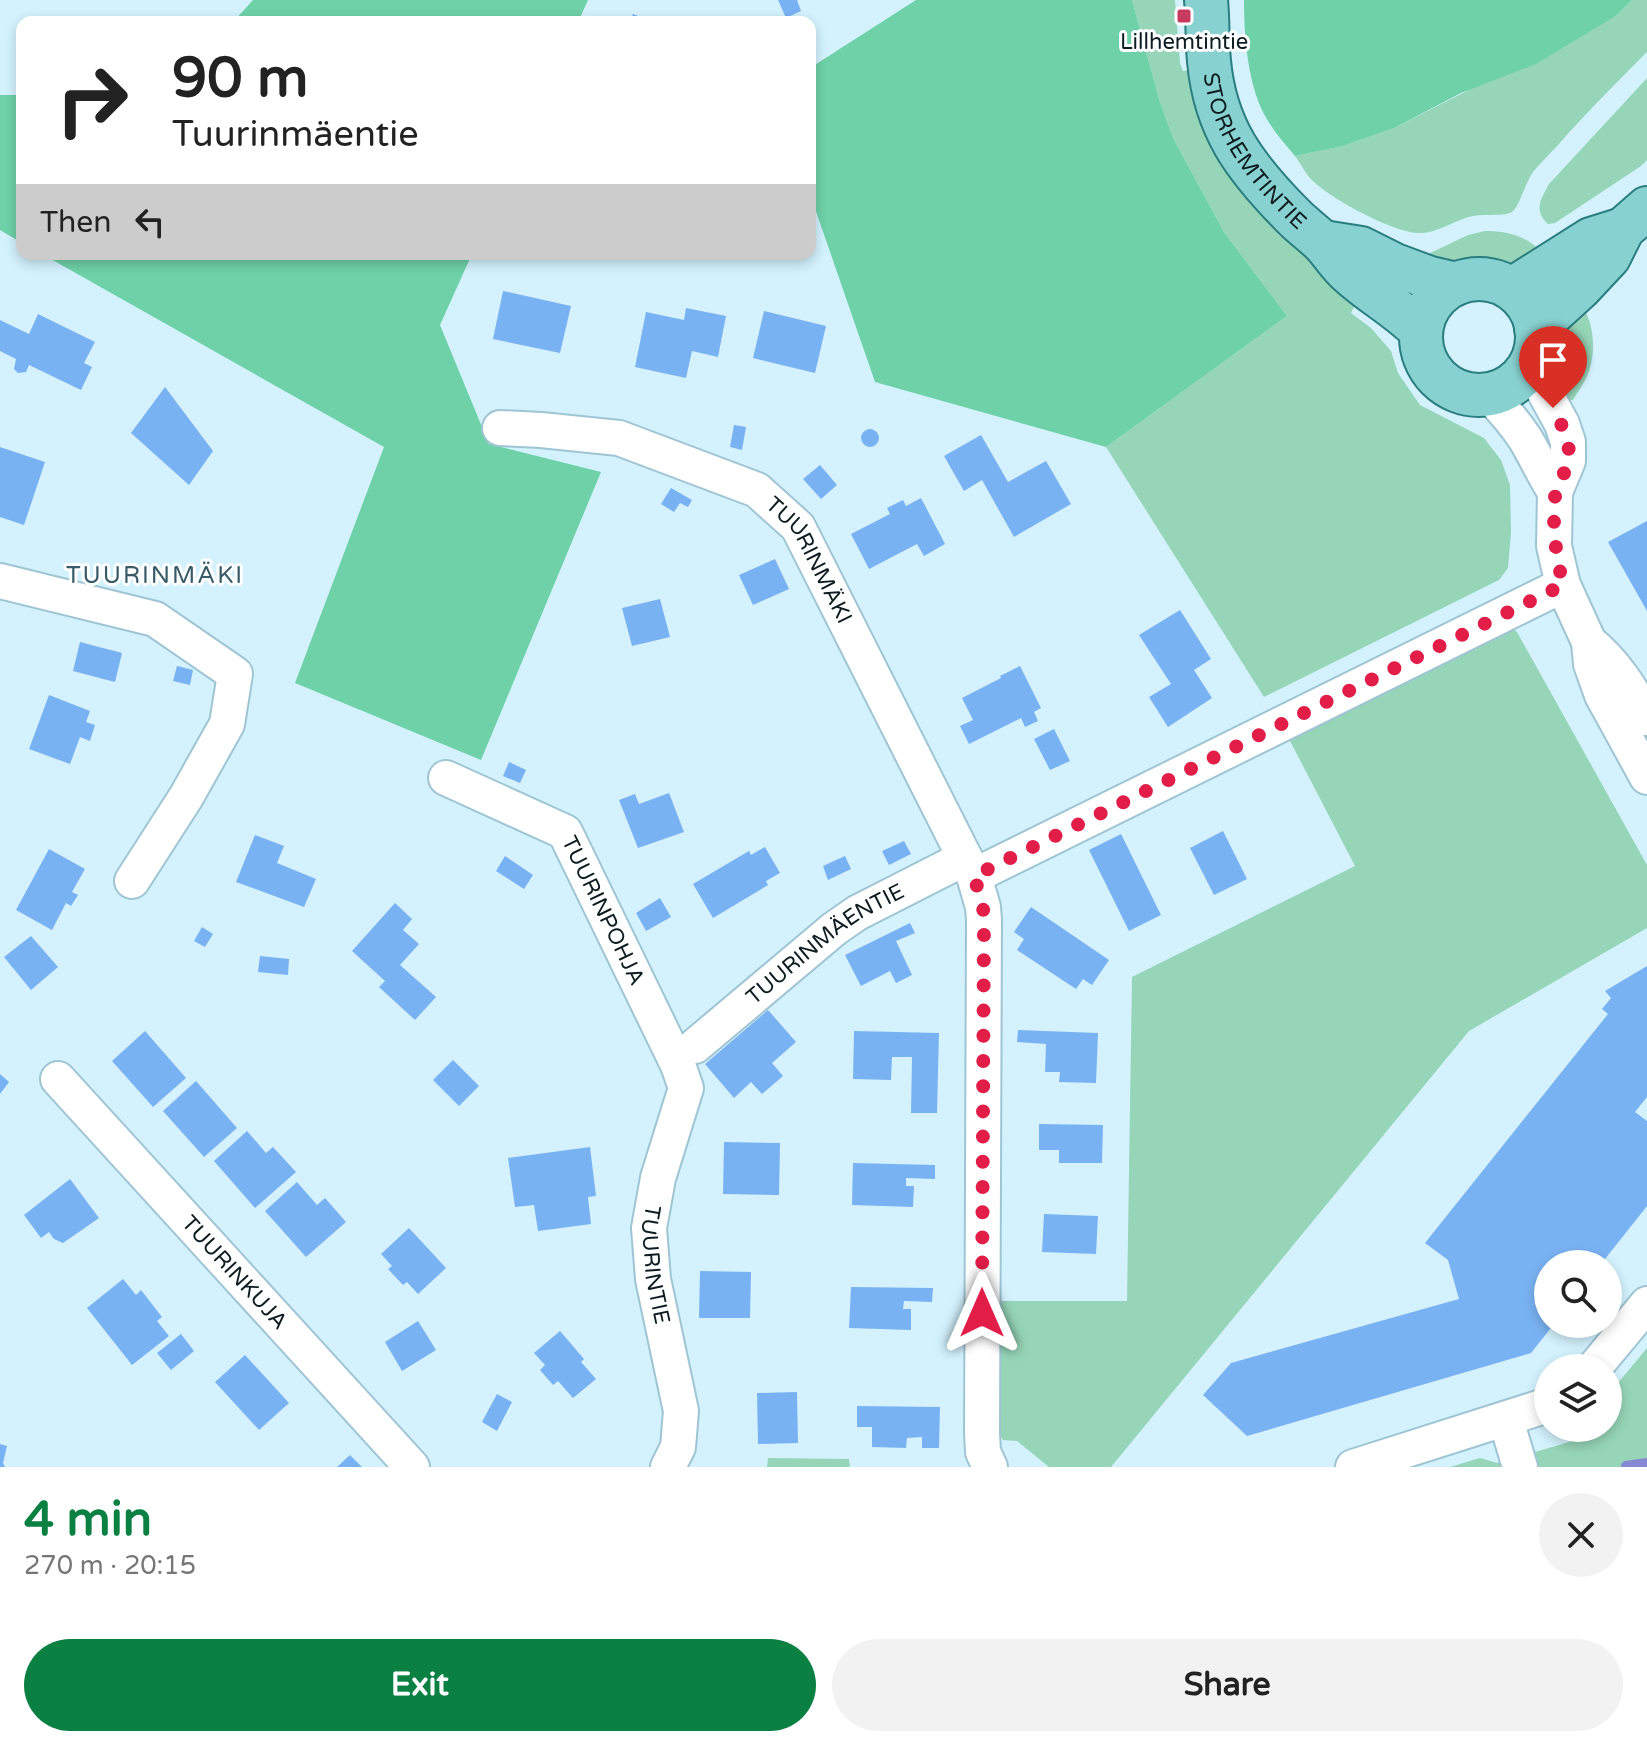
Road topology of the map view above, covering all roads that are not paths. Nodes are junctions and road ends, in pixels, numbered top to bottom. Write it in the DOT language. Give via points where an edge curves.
graph roads {
  1 [pos="1206,0"];
  2 [pos="1635,218"];
  3 [pos="1323,242"];
  4 [pos="1456,284"];
  5 [pos="1512,289"];
  6 [pos="1421,331"];
  7 [pos="1534,345"];
  8 [pos="1488,394"];
  9 [pos="500,428"];
  10 [pos="1555,492"];
  11 [pos="0,581"];
  12 [pos="1563,585"];
  13 [pos="1589,642"];
  14 [pos="1647,718"];
  15 [pos="1647,777"];
  16 [pos="446,778"];
  17 [pos="970,867"];
  18 [pos="132,881"];
  19 [pos="686,1056"];
  20 [pos="58,1079"];
  21 [pos="1647,1304"];
  22 [pos="1606,1354"];
  23 [pos="1534,1410"];
  24 [pos="1506,1420"];
  25 [pos="412,1467"];
  26 [pos="668,1467"];
  27 [pos="990,1467"];
  28 [pos="1353,1467"];
  29 [pos="1520,1467"];
  1 -- 3 [label="main road, STORHEMTINTIE" via="1209,63 1227,132 1257,178"];
  2 -- 5 [label="main road"];
  2 -- 7 [label="main road"];
  3 -- 4 [label="main road, STORHEMTINTIE" via="1361,248"];
  3 -- 6 [label="main road, STORHEMTINTIE" via="1346,271"];
  4 -- 5 [label="main road" via="1494,280"];
  4 -- 6 [label="main road" via="1432,303"];
  5 -- 7 [label="main road" via="1532,313"];
  6 -- 8 [label="main road" via="1422,349 1439,379 1470,394"];
  7 -- 8 [label="main road" via="1520,378"];
  7 -- 10 [label="street" via="1544,391 1568,442 1568,461"];
  8 -- 10 [label="street" via="1526,440"];
  9 -- 17 [label="street, TUURINMÄKI" via="619,438 757,490 798,527"];
  10 -- 12 [label="street" via="1554,546"];
  11 -- 18 [label="street" via="155,619 235,674 227,724"];
  12 -- 13 [label="street"];
  12 -- 17 [label="street, TUURINMÄENTIE"];
  13 -- 14 [label="street" via="1607,656"];
  13 -- 15 [label="street" via="1602,695"];
  16 -- 19 [label="street, TUURINPOHJA" via="565,832 666,1044"];
  17 -- 19 [label="street, TUURINMÄENTIE" via="857,913"];
  17 -- 27 [label="street, TUURINMÄKI" via="984,920 982,1433"];
  19 -- 26 [label="street, TUURINTIE" via="686,1088 658,1178 649,1228 653,1279 681,1411 678,1447"];
  20 -- 25 [label="street, TUURINKUJA"];
  21 -- 22 [label="street"];
  23 -- 24 [label="street"];
  24 -- 28 [label="street"];
  24 -- 29 [label="street"];
}
